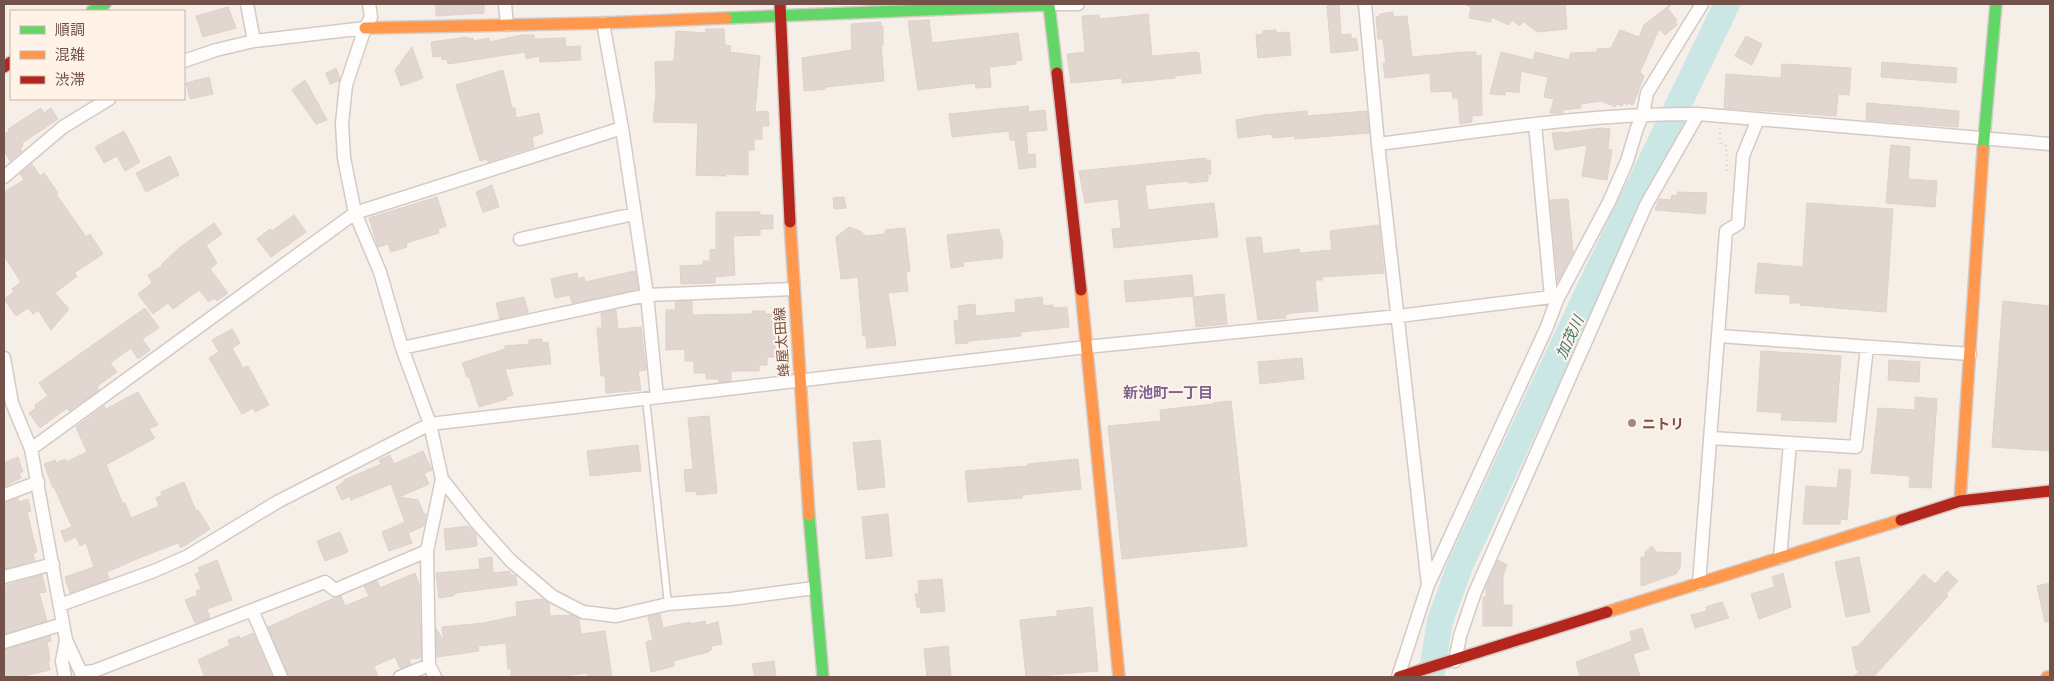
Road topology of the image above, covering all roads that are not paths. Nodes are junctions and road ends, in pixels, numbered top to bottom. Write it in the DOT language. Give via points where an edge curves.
graph roads {
  1 [pos="105,4"];
  2 [pos="247,4"];
  3 [pos="370,4"];
  4 [pos="505,4"];
  5 [pos="780,4"];
  6 [pos="1049,4"];
  7 [pos="1078,4"];
  8 [pos="1365,4"];
  9 [pos="1702,4"];
  10 [pos="1996,4"];
  11 [pos="94,10"];
  12 [pos="780,16"];
  13 [pos="603,23"];
  14 [pos="507,25"];
  15 [pos="365,28"];
  16 [pos="254,40"];
  17 [pos="185,62"];
  18 [pos="107,100"];
  19 [pos="1643,114"];
  20 [pos="1698,114"];
  21 [pos="1758,119"];
  22 [pos="1535,124"];
  23 [pos="622,128"];
  24 [pos="1984,139"];
  25 [pos="1378,144"];
  26 [pos="2050,144"];
  27 [pos="4,177"];
  28 [pos="355,212"];
  29 [pos="634,214"];
  30 [pos="520,239"];
  31 [pos="793,289"];
  32 [pos="647,295"];
  33 [pos="1554,298"];
  34 [pos="1399,316"];
  35 [pos="1718,336"];
  36 [pos="1086,347"];
  37 [pos="1867,347"];
  38 [pos="402,348"];
  39 [pos="1970,354"];
  40 [pos="4,358"];
  41 [pos="799,381"];
  42 [pos="651,398"];
  43 [pos="8,406"];
  44 [pos="430,424"];
  45 [pos="1711,438"];
  46 [pos="1790,443"];
  47 [pos="32,449"];
  48 [pos="442,478"];
  49 [pos="38,482"];
  50 [pos="2050,491"];
  51 [pos="4,495"];
  52 [pos="1960,501"];
  53 [pos="427,551"];
  54 [pos="1780,558"];
  55 [pos="53,564"];
  56 [pos="4,577"];
  57 [pos="1699,584"];
  58 [pos="1428,585"];
  59 [pos="814,588"];
  60 [pos="668,604"];
  61 [pos="60,605"];
  62 [pos="252,610"];
  63 [pos="63,624"];
  64 [pos="66,640"];
  65 [pos="4,642"];
  66 [pos="1455,661"];
  67 [pos="429,665"];
  68 [pos="83,675"];
  69 [pos="65,677"];
  70 [pos="281,677"];
  71 [pos="400,677"];
  72 [pos="435,677"];
  73 [pos="823,677"];
  74 [pos="1119,677"];
  75 [pos="1398,677"];
  1 -- 11 [label="street"];
  2 -- 16 [label="street"];
  3 -- 15 [label="street" via="371,16"];
  4 -- 14 [label="street"];
  5 -- 12 [label="street, 蜂屋太田線"];
  6 -- 7 [label="street"];
  6 -- 12 [label="street"];
  6 -- 36 [label="street"];
  8 -- 25 [label="street"];
  9 -- 19 [label="street" via="1647,93"];
  10 -- 24 [label="street"];
  12 -- 13 [label="street"];
  12 -- 31 [label="street, 蜂屋太田線"];
  13 -- 14 [label="street"];
  13 -- 23 [label="street"];
  14 -- 15 [label="street"];
  15 -- 16 [label="street"];
  15 -- 28 [label="street" via="346,85 342,124 344,158"];
  16 -- 17 [label="street"];
  18 -- 27 [label="street" via="63,127"];
  19 -- 20 [label="street"];
  19 -- 22 [label="street"];
  19 -- 33 [label="street" via="1609,202"];
  20 -- 21 [label="street"];
  20 -- 66 [label="street" via="1638,223 1475,592"];
  21 -- 24 [label="street"];
  21 -- 35 [label="street" via="1743,156 1738,224 1726,231"];
  22 -- 25 [label="street"];
  22 -- 33 [label="street"];
  23 -- 28 [label="street"];
  23 -- 29 [label="street"];
  24 -- 26 [label="street"];
  24 -- 39 [label="street"];
  25 -- 34 [label="street"];
  28 -- 38 [label="street" via="380,272"];
  28 -- 47 [label="street"];
  29 -- 30 [label="street"];
  29 -- 32 [label="street"];
  31 -- 32 [label="street"];
  31 -- 41 [label="street, 蜂屋太田線"];
  32 -- 38 [label="street"];
  32 -- 42 [label="street"];
  33 -- 34 [label="street"];
  33 -- 58 [label="street" via="1546,329"];
  34 -- 36 [label="street"];
  34 -- 58 [label="street"];
  35 -- 37 [label="street"];
  35 -- 45 [label="street"];
  36 -- 41 [label="street"];
  36 -- 74 [label="street"];
  37 -- 39 [label="street"];
  37 -- 46 [label="street" via="1856,447"];
  38 -- 44 [label="street"];
  39 -- 52 [label="street"];
  40 -- 43 [label="street"];
  41 -- 42 [label="street"];
  41 -- 59 [label="street, 蜂屋太田線"];
  42 -- 44 [label="street"];
  42 -- 60 [label="lane"];
  43 -- 47 [label="street"];
  44 -- 48 [label="street"];
  44 -- 61 [label="street" via="278,501 188,556"];
  45 -- 46 [label="street"];
  45 -- 57 [label="street"];
  46 -- 54 [label="street"];
  47 -- 49 [label="street"];
  48 -- 53 [label="street"];
  48 -- 60 [label="street" via="511,560 552,596 583,612 616,616"];
  49 -- 51 [label="street"];
  49 -- 55 [label="street"];
  50 -- 52 [label="street"];
  52 -- 54 [label="street"];
  53 -- 62 [label="street" via="334,590 326,582"];
  53 -- 67 [label="street"];
  54 -- 57 [label="street"];
  55 -- 56 [label="street"];
  55 -- 61 [label="street"];
  57 -- 66 [label="street"];
  58 -- 75 [label="street"];
  59 -- 60 [label="street"];
  59 -- 73 [label="street, 蜂屋太田線"];
  61 -- 63 [label="street"];
  62 -- 68 [label="street"];
  62 -- 70 [label="street"];
  63 -- 64 [label="street"];
  63 -- 65 [label="street"];
  64 -- 68 [label="street"];
  64 -- 69 [label="street" via="62,661"];
  66 -- 75 [label="street"];
  67 -- 71 [label="street"];
  67 -- 72 [label="street"];
}
